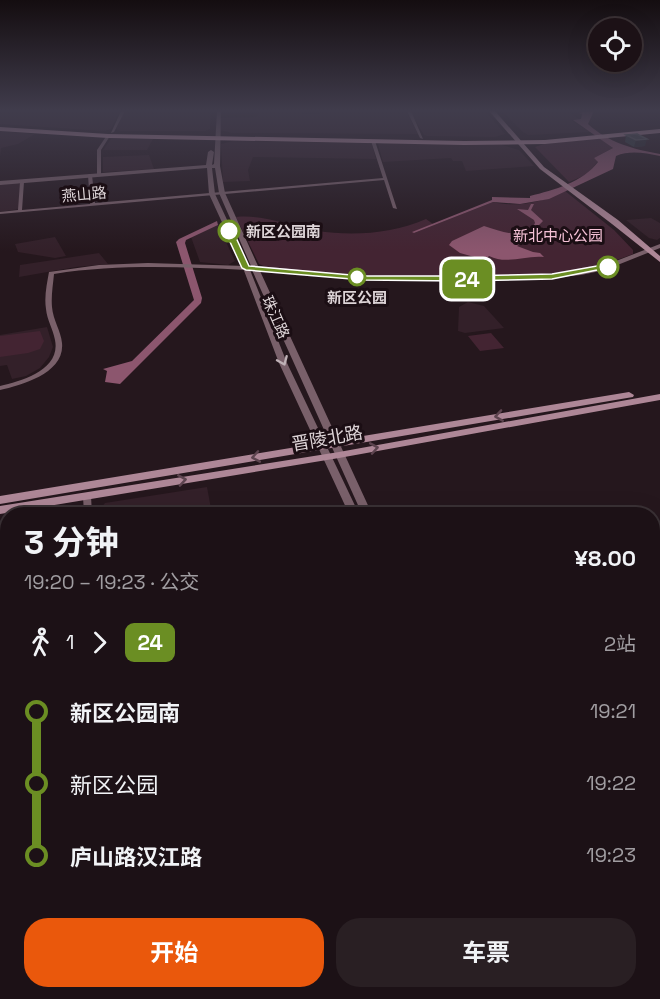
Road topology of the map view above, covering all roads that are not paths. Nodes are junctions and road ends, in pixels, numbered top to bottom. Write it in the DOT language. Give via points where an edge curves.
graph roads {
  1 [pos="99,158"];
  2 [pos="214,158"];
  3 [pos="378,158"];
  4 [pos="534,158"];
  5 [pos="213,166"];
  6 [pos="90,175"];
  7 [pos="99,175"];
  8 [pos="385,179"];
  9 [pos="22,182"];
  10 [pos="0,183"];
  11 [pos="222,193"];
  12 [pos="212,194"];
  13 [pos="93,205"];
  14 [pos="395,208"];
  15 [pos="20,211"];
  16 [pos="0,213"];
  17 [pos="654,249"];
  18 [pos="660,256"];
  19 [pos="660,261"];
  20 [pos="246,268"];
  21 [pos="256,268"];
  22 [pos="0,388"];
  23 [pos="660,390"];
  24 [pos="660,398"];
  25 [pos="331,450"];
  26 [pos="87,496"];
  27 [pos="0,500"];
  28 [pos="19,507"];
  29 [pos="88,507"];
  30 [pos="351,507"];
  31 [pos="363,507"];
  1 -- 7 [label="street"];
  2 -- 5 [label="street, 珠江路"];
  3 -- 8 [label="street"];
  4 -- 17 [label="main road" via="542,168"];
  5 -- 7 [label="street"];
  5 -- 11 [label="street, 珠江路"];
  5 -- 12 [label="street, 珠江路"];
  6 -- 7 [label="street"];
  6 -- 9 [label="street"];
  6 -- 13 [label="street"];
  8 -- 11 [label="street, 燕山路"];
  8 -- 14 [label="street"];
  9 -- 10 [label="street"];
  9 -- 15 [label="street"];
  11 -- 12 [label="street, 燕山路"];
  11 -- 21 [label="street, 珠江路"];
  12 -- 13 [label="street, 燕山路"];
  12 -- 20 [label="street, 珠江路"];
  13 -- 15 [label="street, 燕山路"];
  15 -- 16 [label="street, 燕山路"];
  17 -- 18 [label="main road"];
  17 -- 19 [label="main road"];
  17 -- 21 [label="street" via="605,268 528,278 363,278"];
  20 -- 21 [label="street"];
  20 -- 22 [label="street" via="156,264 51,273 48,309 60,348 45,370 27,381"];
  20 -- 25 [label="street, 珠江路, one-way" via="283,363"];
  21 -- 25 [label="street, 珠江路"];
  23 -- 25 [label="main road, 晋陵北路, one-way"];
  25 -- 24 [label="main road, 晋陵北路, one-way"];
  26 -- 25 [label="main road, 晋陵北路, one-way"];
  25 -- 27 [label="main road, 晋陵北路, one-way"];
  25 -- 30 [label="street, 珠江路"];
  25 -- 31 [label="street, 珠江路"];
  26 -- 28 [label="main road, 晋陵北路"];
  26 -- 29 [label="street"];
}
